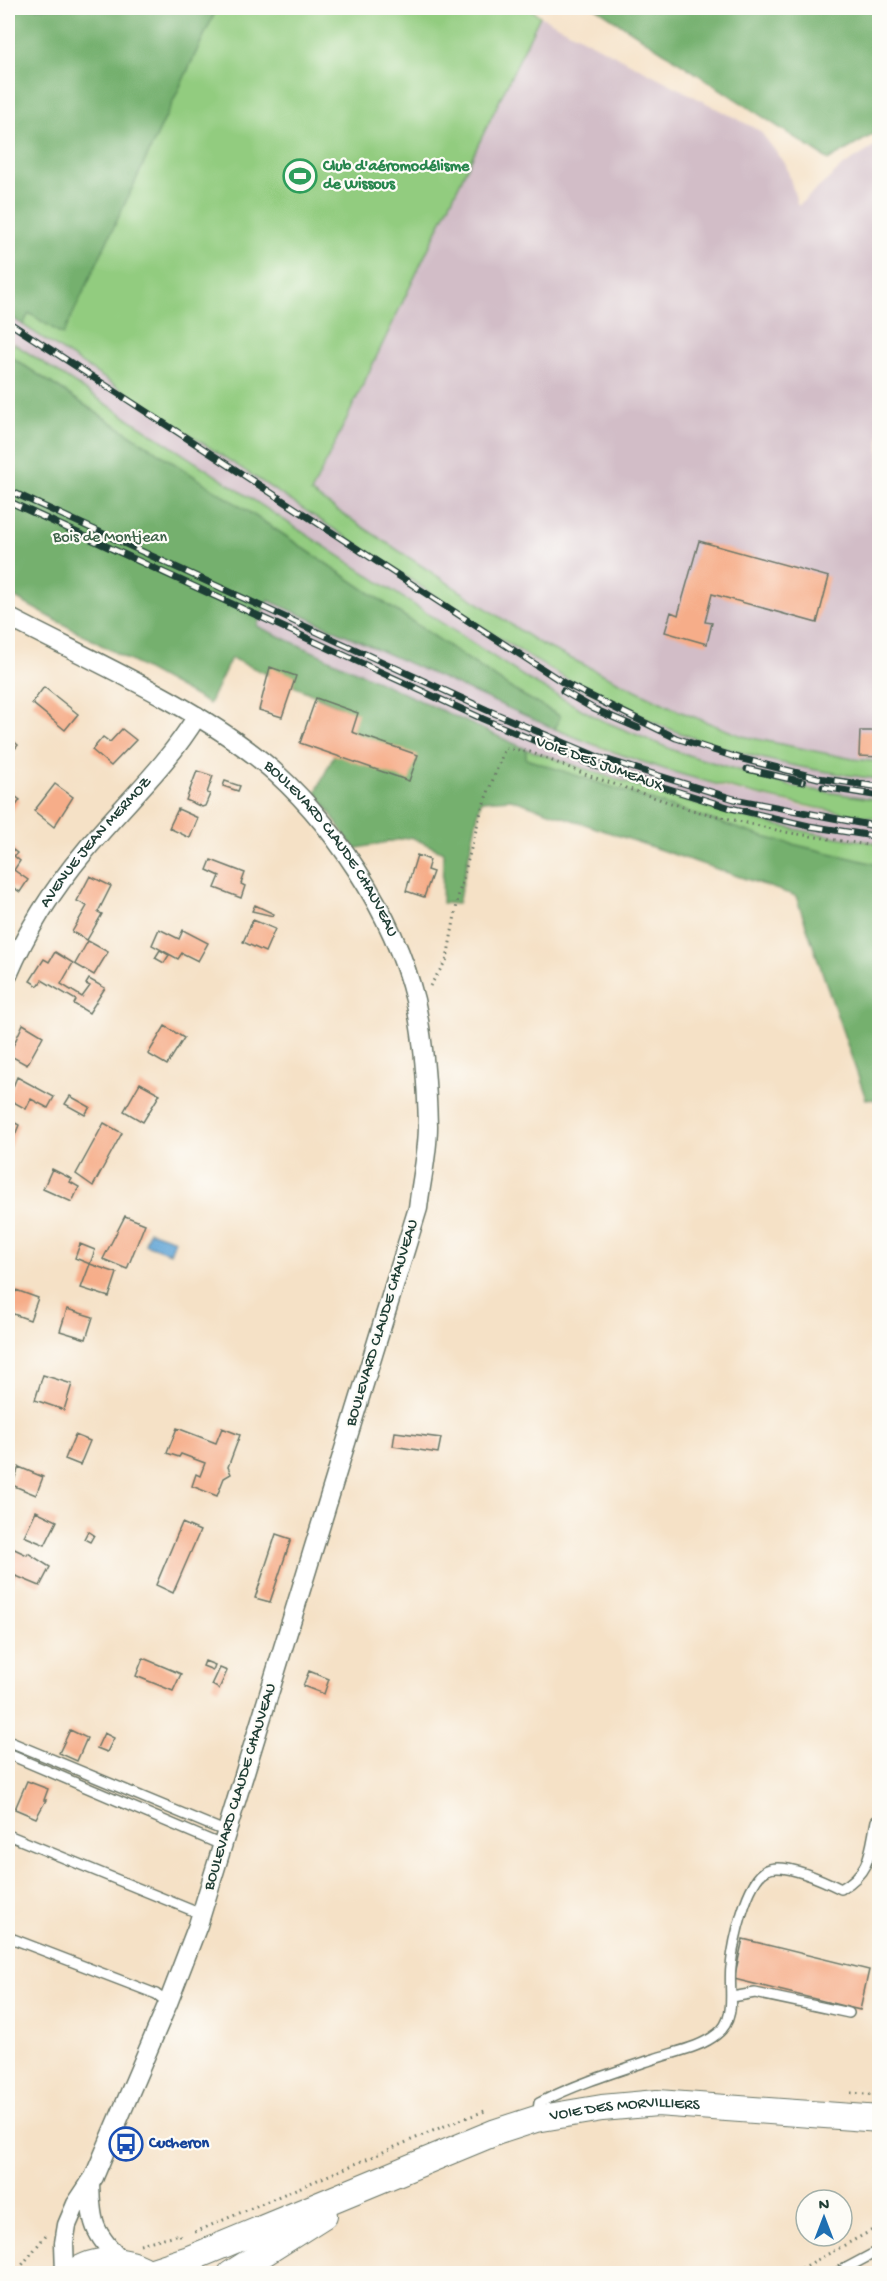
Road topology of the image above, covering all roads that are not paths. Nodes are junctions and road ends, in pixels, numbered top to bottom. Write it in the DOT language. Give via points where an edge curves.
graph roads {
  1 [pos="8,617"];
  2 [pos="197,716"];
  3 [pos="8,975"];
  4 [pos="8,1741"];
  5 [pos="8,1754"];
  6 [pos="876,1821"];
  7 [pos="8,1835"];
  8 [pos="226,1839"];
  9 [pos="201,1914"];
  10 [pos="8,1937"];
  11 [pos="732,1997"];
  12 [pos="168,2003"];
  13 [pos="849,2013"];
  14 [pos="536,2119"];
  15 [pos="879,2119"];
  16 [pos="380,2181"];
  17 [pos="90,2183"];
  18 [pos="879,2250"];
  19 [pos="130,2252"];
  20 [pos="150,2273"];
  21 [pos="65,2274"];
  22 [pos="72,2274"];
  23 [pos="231,2274"];
  24 [pos="835,2274"];
  1 -- 2 [label="street, BOULEVARD CLAUDE CHAUVEAU"];
  2 -- 3 [label="street, AVENUE JEAN MERMOZ" via="44,907"];
  2 -- 8 [label="street, BOULEVARD CLAUDE CHAUVEAU" via="263,762 306,801 374,900 414,998 422,1039 428,1128 418,1208"];
  4 -- 8 [label="lane"];
  5 -- 8 [label="lane"];
  6 -- 11 [label="lane" via="868,1865 841,1889 787,1869 768,1869 756,1879 743,1911 730,1967"];
  7 -- 9 [label="lane"];
  8 -- 9 [label="street, BOULEVARD CLAUDE CHAUVEAU"];
  9 -- 12 [label="street, BOULEVARD CLAUDE CHAUVEAU"];
  10 -- 12 [label="lane" via="156,1994"];
  11 -- 13 [label="lane" via="755,1993"];
  11 -- 14 [label="lane" via="728,2020 718,2034 695,2046 568,2088 539,2103"];
  12 -- 17 [label="street, BOULEVARD CLAUDE CHAUVEAU"];
  14 -- 15 [label="main road, VOIE DES MORVILLIERS" via="657,2103"];
  14 -- 16 [label="main road, VOIE DES MORVILLIERS"];
  16 -- 20 [label="main road"];
  16 -- 23 [label="main road"];
  17 -- 19 [label="street" via="95,2227"];
  17 -- 21 [label="street, BOULEVARD CLAUDE CHAUVEAU" via="67,2225"];
  18 -- 24 [label="lane"];
  19 -- 20 [label="main road"];
  19 -- 22 [label="main road" via="92,2263"];
}
